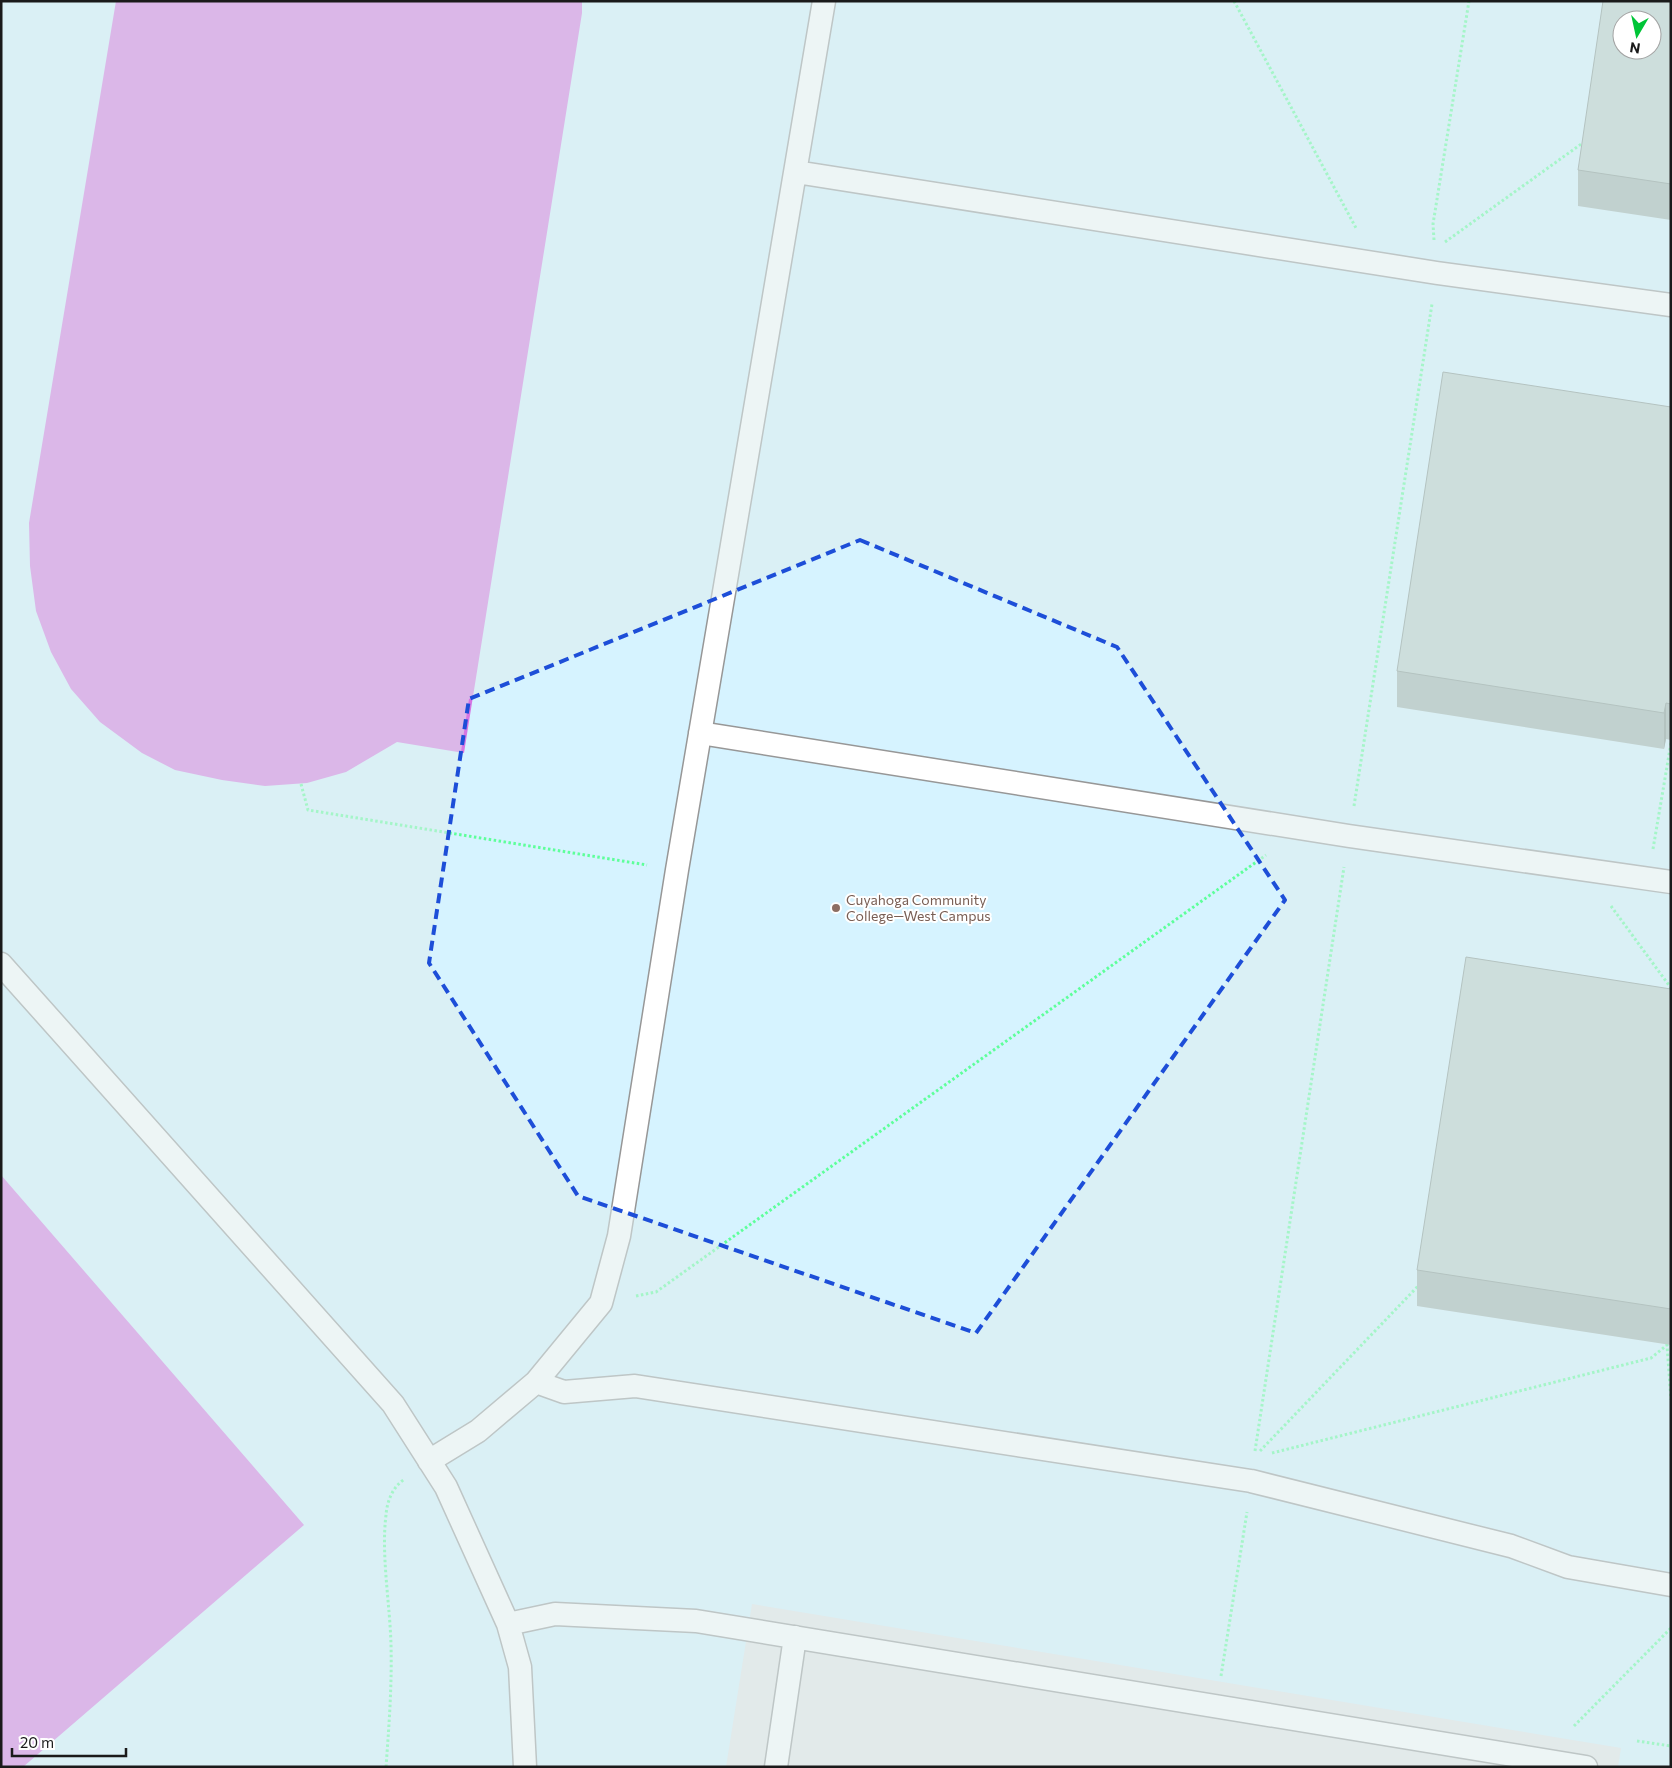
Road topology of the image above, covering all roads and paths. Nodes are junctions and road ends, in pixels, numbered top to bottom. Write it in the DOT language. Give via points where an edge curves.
graph roads {
  1 [pos="824,1"];
  2 [pos="1234,1"];
  3 [pos="1588,139"];
  4 [pos="796,172"];
  5 [pos="1443,244"];
  6 [pos="1376,264"];
  7 [pos="1671,305"];
  8 [pos="700,733"];
  9 [pos="1671,742"];
  10 [pos="301,784"];
  11 [pos="1302,829"];
  12 [pos="1584,869"];
  13 [pos="677,870"];
  14 [pos="1648,879"];
  15 [pos="1671,882"];
  16 [pos="1,964"];
  17 [pos="1671,988"];
  18 [pos="1421,1284"];
  19 [pos="601,1303"];
  20 [pos="536,1382"];
  21 [pos="1671,1400"];
  22 [pos="429,1461"];
  23 [pos="1671,1584"];
  24 [pos="508,1624"];
  25 [pos="1671,1628"];
  26 [pos="795,1637"];
  27 [pos="1574,1726"];
  28 [pos="1636,1741"];
  29 [pos="1671,1746"];
  30 [pos="386,1767"];
  31 [pos="525,1767"];
  32 [pos="776,1767"];
  33 [pos="1586,1767"];
  1 -- 4 [label="lane"];
  2 -- 6 [label="path"];
  3 -- 5 [label="path"];
  4 -- 6 [label="lane"];
  4 -- 8 [label="lane"];
  6 -- 7 [label="lane"];
  8 -- 11 [label="lane"];
  8 -- 13 [label="lane"];
  9 -- 14 [label="path"];
  10 -- 13 [label="path" via="308,810"];
  11 -- 12 [label="lane"];
  11 -- 19 [label="path" via="656,1292"];
  12 -- 14 [label="lane"];
  12 -- 17 [label="path"];
  13 -- 19 [label="lane" via="618,1236"];
  14 -- 15 [label="lane"];
  16 -- 22 [label="lane" via="393,1404"];
  18 -- 21 [label="path" via="1254,1457 1651,1358 1667,1345"];
  19 -- 20 [label="lane"];
  20 -- 22 [label="lane" via="478,1431"];
  20 -- 23 [label="lane" via="564,1392 634,1386 1251,1481 1510,1546 1568,1566"];
  22 -- 24 [label="lane" via="446,1487"];
  22 -- 30 [label="path" via="400,1482 391,1494 386,1514 391,1699"];
  24 -- 26 [label="lane" via="555,1614 687,1620"];
  24 -- 31 [label="lane" via="520,1667"];
  25 -- 27 [label="path"];
  26 -- 32 [label="lane"];
  26 -- 33 [label="lane"];
  28 -- 29 [label="path"];
}
